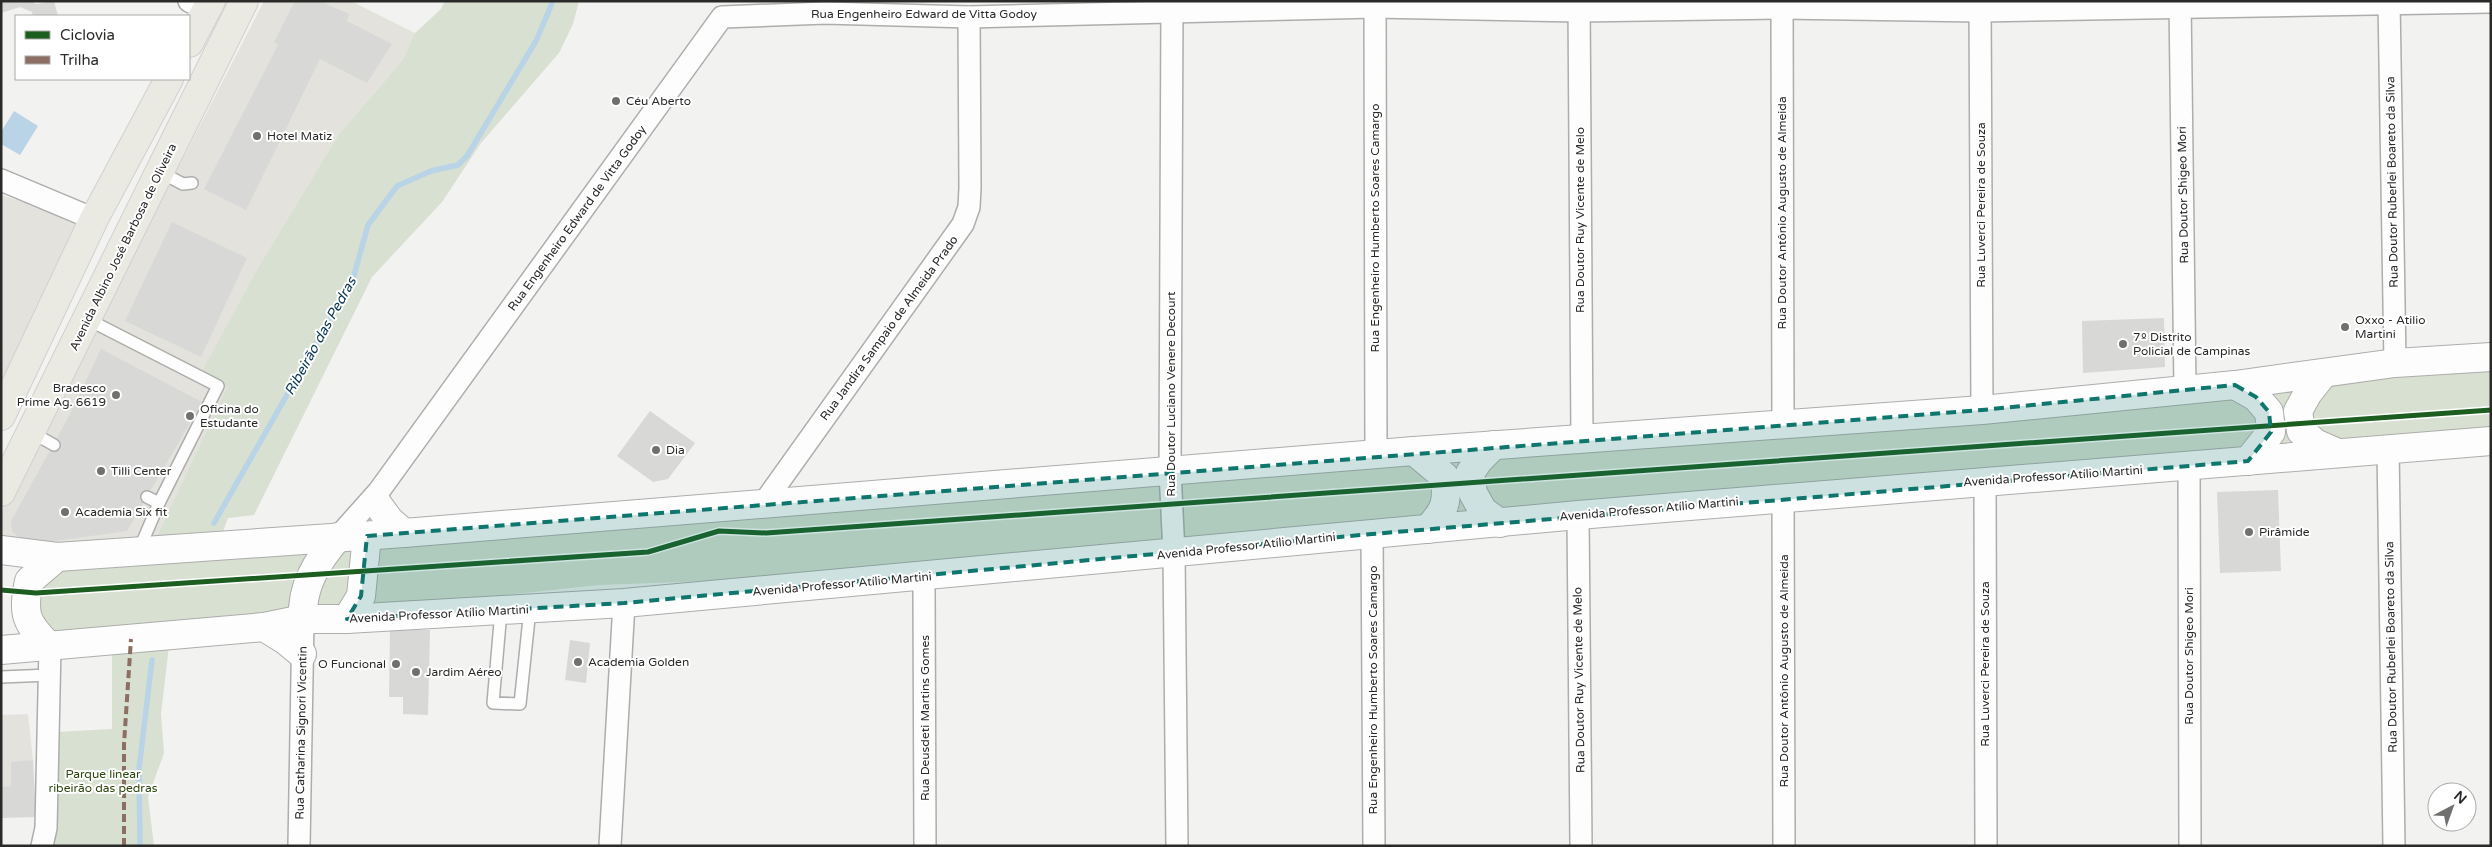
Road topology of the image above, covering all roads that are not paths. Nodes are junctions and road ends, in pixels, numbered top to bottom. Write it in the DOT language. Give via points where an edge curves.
graph roads {
  1 [pos="244,1"];
  2 [pos="2389,2"];
  3 [pos="2491,2"];
  4 [pos="202,4"];
  5 [pos="1375,4"];
  6 [pos="1782,5"];
  7 [pos="2180,5"];
  8 [pos="1172,6"];
  9 [pos="1579,6"];
  10 [pos="1980,6"];
  11 [pos="829,7"];
  12 [pos="969,16"];
  13 [pos="190,40"];
  14 [pos="168,80"];
  15 [pos="1,180"];
  16 [pos="94,219"];
  17 [pos="87,318"];
  18 [pos="2491,357"];
  19 [pos="2395,363"];
  20 [pos="2323,374"];
  21 [pos="2235,385"];
  22 [pos="2185,389"];
  23 [pos="1982,410"];
  24 [pos="1,416"];
  25 [pos="1783,425"];
  26 [pos="1582,439"];
  27 [pos="2491,442"];
  28 [pos="1494,446"];
  29 [pos="2388,448"];
  30 [pos="1414,451"];
  31 [pos="2338,453"];
  32 [pos="1376,455"];
  33 [pos="2248,461"];
  34 [pos="2189,466"];
  35 [pos="1170,471"];
  36 [pos="1985,482"];
  37 [pos="1,492"];
  38 [pos="377,496"];
  39 [pos="147,497"];
  40 [pos="1783,497"];
  41 [pos="159,503"];
  42 [pos="763,504"];
  43 [pos="1578,514"];
  44 [pos="1500,523"];
  45 [pos="1428,529"];
  46 [pos="404,533"];
  47 [pos="1372,534"];
  48 [pos="367,536"];
  49 [pos="338,537"];
  50 [pos="2,550"];
  51 [pos="1174,553"];
  52 [pos="138,554"];
  53 [pos="1,556"];
  54 [pos="57,557"];
  55 [pos="924,590"];
  56 [pos="624,604"];
  57 [pos="530,609"];
  58 [pos="501,611"];
  59 [pos="303,619"];
  60 [pos="347,619"];
  61 [pos="264,627"];
  62 [pos="50,647"];
  63 [pos="1,650"];
  64 [pos="302,654"];
  65 [pos="50,675"];
  66 [pos="1,677"];
  67 [pos="42,846"];
  68 [pos="299,846"];
  69 [pos="610,846"];
  70 [pos="925,846"];
  71 [pos="1177,846"];
  72 [pos="1374,846"];
  73 [pos="1581,846"];
  74 [pos="1784,846"];
  75 [pos="1986,846"];
  76 [pos="2190,846"];
  77 [pos="2394,846"];
  1 -- 17 [label="main road, Avenida Albino José Barbosa de Oliveira" via="183,183"];
  2 -- 3 [label="street, Rua Engenheiro Edward de Vitta Godoy"];
  2 -- 7 [label="street, Rua Engenheiro Edward de Vitta Godoy"];
  2 -- 19 [label="street, Rua Doutor Ruberlei Boareto da Silva"];
  4 -- 13 [label="main road"];
  5 -- 8 [label="street, Rua Engenheiro Edward de Vitta Godoy"];
  5 -- 9 [label="street, Rua Engenheiro Edward de Vitta Godoy"];
  5 -- 32 [label="street, Rua Engenheiro Humberto Soares Camargo"];
  6 -- 9 [label="street, Rua Engenheiro Edward de Vitta Godoy"];
  6 -- 10 [label="street, Rua Engenheiro Edward de Vitta Godoy"];
  6 -- 25 [label="street, Rua Doutor Antônio Augusto de Almeida"];
  7 -- 10 [label="street, Rua Engenheiro Edward de Vitta Godoy"];
  7 -- 22 [label="street, Rua Doutor Shigeo Mori"];
  8 -- 12 [label="street, Rua Engenheiro Edward de Vitta Godoy"];
  8 -- 35 [label="street, Rua Doutor Luciano Venere Decourt"];
  9 -- 26 [label="street, Rua Doutor Ruy Vicente de Melo"];
  10 -- 23 [label="street, Rua Luverci Pereira de Souza"];
  11 -- 12 [label="street, Rua Engenheiro Edward de Vitta Godoy"];
  11 -- 38 [label="street, Rua Engenheiro Edward de Vitta Godoy" via="722,17"];
  12 -- 42 [label="street, Rua Jandira Sampaio de Almeida Prado" via="970,188 969,207 963,224"];
  14 -- 16 [label="main road"];
  15 -- 16 [label="street"];
  16 -- 24 [label="main road"];
  17 -- 37 [label="main road, Avenida Albino José Barbosa de Oliveira" via="42,438"];
  17 -- 41 [label="lane" via="218,386"];
  18 -- 19 [label="main road"];
  19 -- 20 [label="main road"];
  20 -- 21 [label="main road"];
  20 -- 31 [label="main road" via="2298,411 2301,431 2315,443"];
  21 -- 22 [label="main road"];
  21 -- 33 [label="main road" via="2256,397 2270,412 2271,432"];
  22 -- 23 [label="main road"];
  23 -- 25 [label="main road"];
  25 -- 26 [label="main road"];
  26 -- 28 [label="main road"];
  27 -- 29 [label="main road, Avenida Professor Atílio Martini"];
  28 -- 30 [label="main road"];
  28 -- 44 [label="main road" via="1470,473 1473,494 1483,511"];
  29 -- 31 [label="main road, Avenida Professor Atílio Martini"];
  29 -- 77 [label="street, Rua Doutor Ruberlei Boareto da Silva"];
  30 -- 32 [label="main road"];
  30 -- 45 [label="main road" via="1445,477 1447,494 1442,514"];
  31 -- 33 [label="main road, Avenida Professor Atílio Martini"];
  32 -- 35 [label="main road"];
  33 -- 34 [label="main road, Avenida Professor Atílio Martini"];
  34 -- 36 [label="main road, Avenida Professor Atílio Martini"];
  34 -- 76 [label="street, Rua Doutor Shigeo Mori"];
  35 -- 42 [label="main road"];
  35 -- 51 [label="street, Rua Doutor Luciano Venere Decourt"];
  36 -- 40 [label="main road, Avenida Professor Atílio Martini"];
  36 -- 75 [label="street, Rua Luverci Pereira de Souza"];
  38 -- 46 [label="main road" via="390,521"];
  38 -- 48 [label="street, Rua Engenheiro Edward de Vitta Godoy"];
  38 -- 49 [label="street, Rua Engenheiro Edward de Vitta Godoy"];
  39 -- 41 [label="lane"];
  40 -- 43 [label="main road, Avenida Professor Atílio Martini"];
  40 -- 74 [label="street, Rua Doutor Antônio Augusto de Almeida"];
  41 -- 52 [label="lane"];
  42 -- 46 [label="main road"];
  43 -- 44 [label="main road, Avenida Professor Atílio Martini"];
  43 -- 73 [label="street, Rua Doutor Ruy Vicente de Melo"];
  44 -- 45 [label="main road, Avenida Professor Atílio Martini"];
  45 -- 47 [label="main road, Avenida Professor Atílio Martini"];
  46 -- 48 [label="main road"];
  47 -- 51 [label="main road, Avenida Professor Atílio Martini"];
  47 -- 72 [label="street, Rua Engenheiro Humberto Soares Camargo"];
  48 -- 49 [label="main road"];
  48 -- 60 [label="main road" via="361,596"];
  49 -- 52 [label="main road"];
  49 -- 59 [label="main road" via="324,552 311,575 302,605"];
  50 -- 53 [label="main road"];
  50 -- 54 [label="main road"];
  51 -- 56 [label="main road, Avenida Professor Atílio Martini"];
  51 -- 71 [label="street, Rua Doutor Luciano Venere Decourt"];
  52 -- 54 [label="main road"];
  54 -- 62 [label="main road" via="29,581 24,611 31,628"];
  55 -- 70 [label="street, Rua Deusdeti Martins Gomes"];
  56 -- 57 [label="main road, Avenida Professor Atílio Martini"];
  56 -- 69 [label="street"];
  57 -- 58 [label="main road, Avenida Professor Atílio Martini"];
  57 -- 58 [label="lane" via="520,704 494,703"];
  58 -- 60 [label="main road, Avenida Professor Atílio Martini"];
  59 -- 60 [label="main road, Avenida Professor Atílio Martini"];
  59 -- 61 [label="main road, Avenida Professor Atílio Martini"];
  59 -- 64 [label="street, Rua Catharina Signori Vicentin"];
  61 -- 62 [label="main road, Avenida Professor Atílio Martini"];
  61 -- 64 [label="main road"];
  62 -- 63 [label="main road, Avenida Professor Atílio Martini"];
  62 -- 65 [label="street"];
  64 -- 68 [label="street, Rua Catharina Signori Vicentin"];
  65 -- 66 [label="lane"];
  65 -- 67 [label="street" via="46,828"];
}
